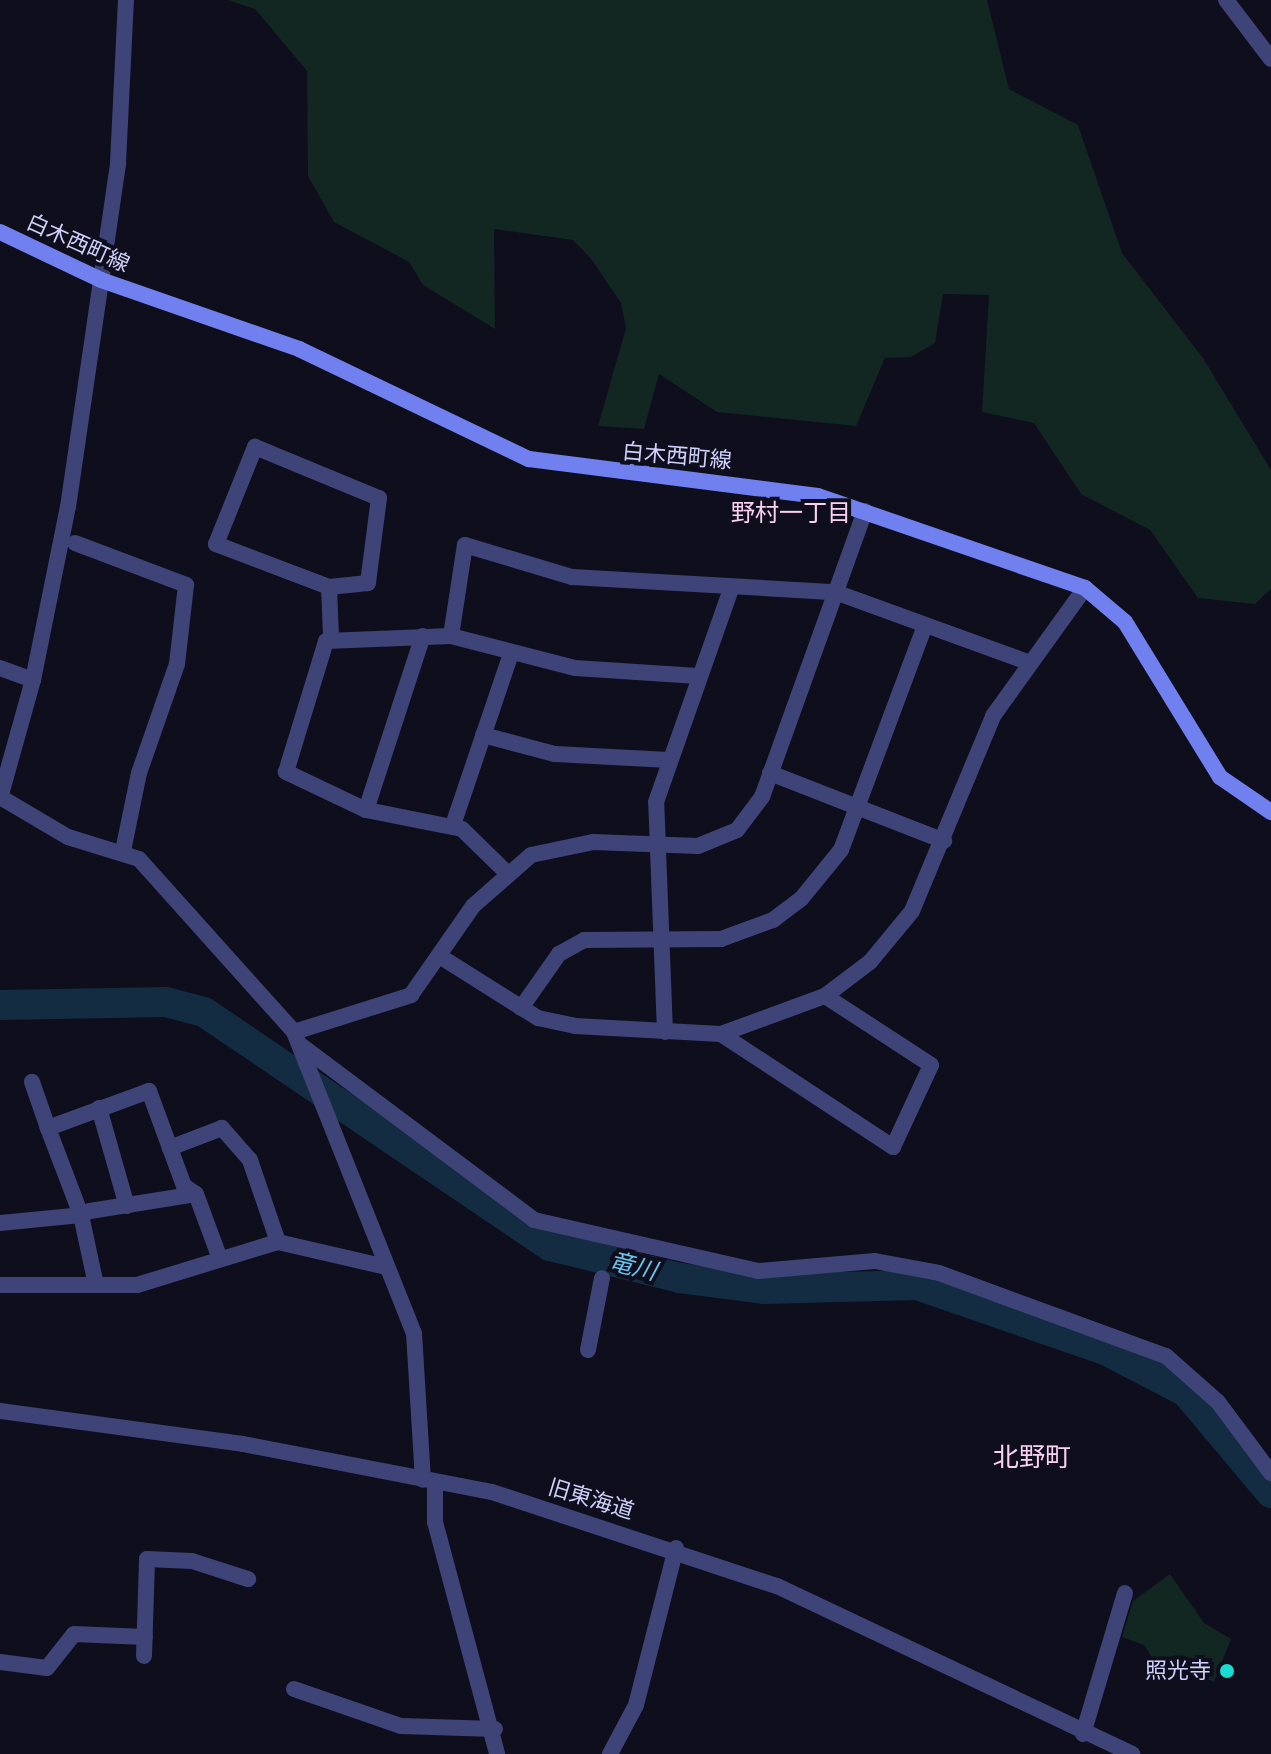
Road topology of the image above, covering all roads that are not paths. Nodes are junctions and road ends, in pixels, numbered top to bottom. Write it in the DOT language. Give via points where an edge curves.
graph roads {
  1 [pos="126,0"];
  2 [pos="1226,0"];
  3 [pos="1271,59"];
  4 [pos="0,232"];
  5 [pos="101,280"];
  6 [pos="865,511"];
  7 [pos="75,543"];
  8 [pos="329,587"];
  9 [pos="1085,588"];
  10 [pos="731,589"];
  11 [pos="835,592"];
  12 [pos="925,625"];
  13 [pos="331,636"];
  14 [pos="423,636"];
  15 [pos="451,636"];
  16 [pos="511,654"];
  17 [pos="1027,662"];
  18 [pos="0,668"];
  19 [pos="698,676"];
  20 [pos="33,680"];
  21 [pos="483,735"];
  22 [pos="669,760"];
  23 [pos="770,773"];
  24 [pos="1,788"];
  25 [pos="858,808"];
  26 [pos="366,810"];
  27 [pos="1271,812"];
  28 [pos="453,825"];
  29 [pos="944,841"];
  30 [pos="659,845"];
  31 [pos="123,851"];
  32 [pos="507,873"];
  33 [pos="663,939"];
  34 [pos="441,957"];
  35 [pos="825,996"];
  36 [pos="521,1008"];
  37 [pos="665,1032"];
  38 [pos="721,1034"];
  39 [pos="299,1045"];
  40 [pos="32,1082"];
  41 [pos="99,1108"];
  42 [pos="48,1128"];
  43 [pos="170,1148"];
  44 [pos="196,1194"];
  45 [pos="127,1206"];
  46 [pos="81,1215"];
  47 [pos="0,1223"];
  48 [pos="278,1242"];
  49 [pos="220,1259"];
  50 [pos="386,1267"];
  51 [pos="602,1278"];
  52 [pos="0,1285"];
  53 [pos="96,1285"];
  54 [pos="588,1350"];
  55 [pos="0,1411"];
  56 [pos="1271,1473"];
  57 [pos="429,1481"];
  58 [pos="676,1548"];
  59 [pos="248,1579"];
  60 [pos="1125,1593"];
  61 [pos="145,1637"];
  62 [pos="144,1656"];
  63 [pos="0,1662"];
  64 [pos="294,1689"];
  65 [pos="495,1729"];
  66 [pos="1083,1734"];
  67 [pos="497,1754"];
  68 [pos="610,1754"];
  69 [pos="1132,1754"];
  1 -- 5 [label="street" via="118,163"];
  2 -- 3 [label="street"];
  4 -- 5 [label="main road, 白木西町線"];
  5 -- 6 [label="main road, 白木西町線" via="299,349 529,459 779,488"];
  5 -- 20 [label="street"];
  6 -- 9 [label="main road, 白木西町線"];
  6 -- 11 [label="street"];
  7 -- 31 [label="street" via="186,585 177,664 139,773"];
  8 -- 8 [label="street" via="368,583 379,498 255,447 216,544"];
  8 -- 13 [label="street"];
  9 -- 17 [label="street"];
  9 -- 27 [label="main road, 白木西町線" via="1125,622 1220,777"];
  10 -- 11 [label="street"];
  10 -- 15 [label="street" via="572,577 465,545"];
  10 -- 19 [label="street"];
  11 -- 12 [label="street"];
  11 -- 23 [label="street"];
  12 -- 17 [label="street"];
  12 -- 25 [label="street"];
  13 -- 14 [label="street"];
  13 -- 26 [label="street" via="286,772"];
  14 -- 15 [label="street"];
  14 -- 26 [label="street"];
  15 -- 16 [label="street"];
  16 -- 19 [label="street" via="575,668"];
  16 -- 21 [label="street"];
  17 -- 29 [label="street" via="969,766"];
  18 -- 20 [label="street"];
  19 -- 22 [label="street"];
  20 -- 24 [label="street"];
  21 -- 22 [label="street" via="555,754"];
  21 -- 28 [label="street"];
  22 -- 30 [label="street" via="656,802"];
  23 -- 25 [label="street"];
  23 -- 30 [label="street" via="751,816 726,838"];
  24 -- 31 [label="street" via="68,837"];
  25 -- 29 [label="street"];
  25 -- 33 [label="street" via="826,873 773,920 721,939"];
  26 -- 28 [label="street"];
  28 -- 32 [label="street"];
  29 -- 35 [label="street" via="901,928"];
  30 -- 32 [label="street" via="567,845 531,855"];
  30 -- 33 [label="street"];
  31 -- 39 [label="street" via="158,876"];
  32 -- 34 [label="street" via="473,906"];
  33 -- 36 [label="street" via="596,938 569,947"];
  33 -- 37 [label="street"];
  34 -- 36 [label="street"];
  34 -- 39 [label="street" via="395,1004"];
  35 -- 38 [label="street"];
  35 -- 38 [label="street" via="931,1065 893,1147"];
  36 -- 37 [label="street" via="575,1026"];
  37 -- 38 [label="street"];
  39 -- 50 [label="street"];
  39 -- 56 [label="street" via="534,1220 758,1271 875,1261 939,1273 1166,1356 1218,1402"];
  40 -- 42 [label="street"];
  41 -- 42 [label="street"];
  41 -- 43 [label="street" via="149,1091"];
  41 -- 45 [label="street"];
  42 -- 46 [label="street"];
  43 -- 44 [label="street" via="184,1186"];
  43 -- 48 [label="street" via="222,1128 250,1160"];
  44 -- 45 [label="street"];
  44 -- 49 [label="street"];
  45 -- 46 [label="street"];
  46 -- 47 [label="street"];
  46 -- 53 [label="street"];
  48 -- 49 [label="street"];
  48 -- 50 [label="street"];
  49 -- 53 [label="street" via="137,1285"];
  50 -- 57 [label="street" via="414,1333"];
  51 -- 54 [label="street"];
  52 -- 53 [label="street"];
  55 -- 57 [label="street, 旧東海道" via="243,1444"];
  57 -- 58 [label="street, 旧東海道"];
  57 -- 65 [label="street" via="435,1522"];
  58 -- 66 [label="street, 旧東海道" via="911,1644"];
  58 -- 68 [label="street" via="636,1705"];
  59 -- 61 [label="street" via="192,1561 147,1559"];
  60 -- 66 [label="street"];
  61 -- 62 [label="street"];
  61 -- 63 [label="street" via="74,1634 47,1668"];
  64 -- 65 [label="street" via="401,1726"];
  65 -- 67 [label="street"];
  66 -- 69 [label="street, 旧東海道"];
}
